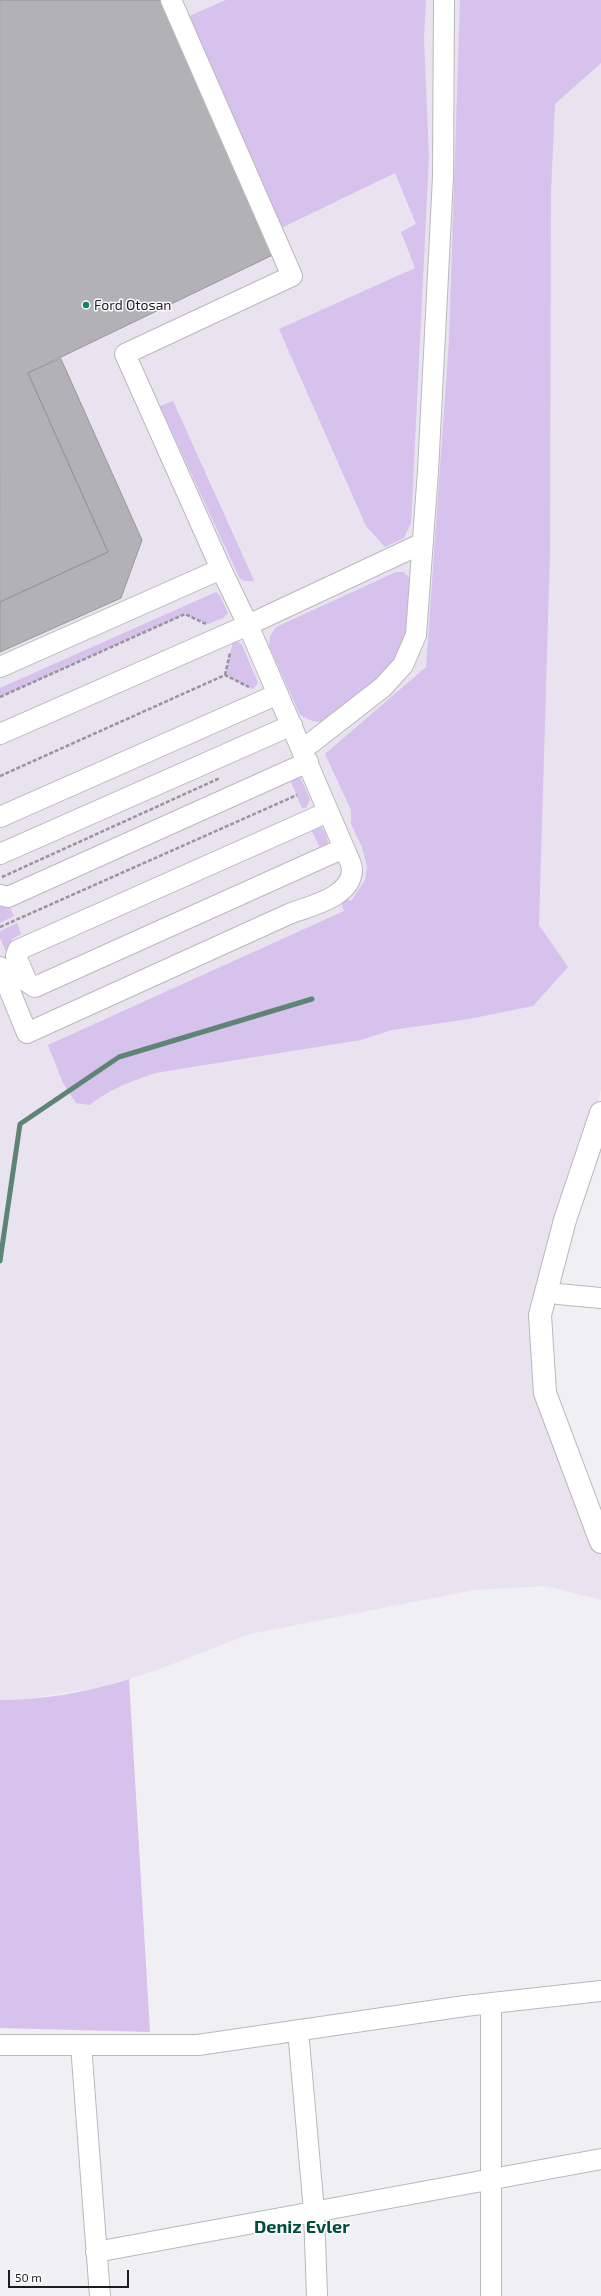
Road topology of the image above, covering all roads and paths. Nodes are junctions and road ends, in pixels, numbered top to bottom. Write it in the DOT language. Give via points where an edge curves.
graph roads {
  1 [pos="171,0"];
  2 [pos="444,0"];
  3 [pos="423,543"];
  4 [pos="221,569"];
  5 [pos="208,624"];
  6 [pos="248,625"];
  7 [pos="232,647"];
  8 [pos="0,667"];
  9 [pos="225,675"];
  10 [pos="252,691"];
  11 [pos="278,694"];
  12 [pos="0,697"];
  13 [pos="292,725"];
  14 [pos="0,734"];
  15 [pos="305,756"];
  16 [pos="228,775"];
  17 [pos="0,776"];
  18 [pos="297,795"];
  19 [pos="328,812"];
  20 [pos="0,817"];
  21 [pos="344,848"];
  22 [pos="0,854"];
  23 [pos="0,878"];
  24 [pos="0,895"];
  25 [pos="0,927"];
  26 [pos="20,965"];
  27 [pos="1,970"];
  28 [pos="35,987"];
  29 [pos="12,996"];
  30 [pos="601,1113"];
  31 [pos="601,1154"];
  32 [pos="558,1294"];
  33 [pos="601,1298"];
  34 [pos="601,1510"];
  35 [pos="601,1542"];
  36 [pos="601,1991"];
  37 [pos="491,2003"];
  38 [pos="298,2030"];
  39 [pos="0,2045"];
  40 [pos="81,2045"];
  41 [pos="601,2159"];
  42 [pos="492,2178"];
  43 [pos="314,2211"];
  44 [pos="96,2252"];
  45 [pos="100,2296"];
  46 [pos="317,2296"];
  47 [pos="491,2296"];
  1 -- 4 [label="street" via="292,276 125,354"];
  2 -- 3 [label="street" via="443,177"];
  3 -- 6 [label="street"];
  3 -- 15 [label="street" via="416,635 403,665 383,687"];
  4 -- 6 [label="street"];
  4 -- 8 [label="street"];
  5 -- 12 [label="path" via="186,614"];
  6 -- 11 [label="street"];
  6 -- 14 [label="street"];
  7 -- 9 [label="path"];
  9 -- 10 [label="path"];
  9 -- 17 [label="path"];
  11 -- 13 [label="street"];
  11 -- 20 [label="street"];
  13 -- 15 [label="street"];
  13 -- 22 [label="street"];
  15 -- 19 [label="street"];
  15 -- 24 [label="street" via="8,897"];
  16 -- 23 [label="path"];
  18 -- 25 [label="path"];
  19 -- 21 [label="street"];
  19 -- 26 [label="street" via="18,950 16,956"];
  21 -- 28 [label="street"];
  21 -- 29 [label="street" via="352,870 348,883 328,899 289,914 27,1033"];
  26 -- 27 [label="street"];
  26 -- 28 [label="street" via="28,982"];
  27 -- 29 [label="street"];
  28 -- 29 [label="street"];
  30 -- 35 [label="main road" via="565,1220 540,1316 545,1393"];
  31 -- 32 [label="main road" via="576,1222"];
  32 -- 33 [label="street"];
  32 -- 34 [label="main road" via="553,1316 557,1391"];
  36 -- 37 [label="street"];
  37 -- 38 [label="street"];
  37 -- 42 [label="street"];
  38 -- 40 [label="street" via="198,2045"];
  38 -- 43 [label="street"];
  39 -- 40 [label="street"];
  40 -- 44 [label="street"];
  41 -- 42 [label="street"];
  42 -- 43 [label="street"];
  42 -- 47 [label="street"];
  43 -- 44 [label="street"];
  43 -- 46 [label="street"];
  44 -- 45 [label="street"];
}
